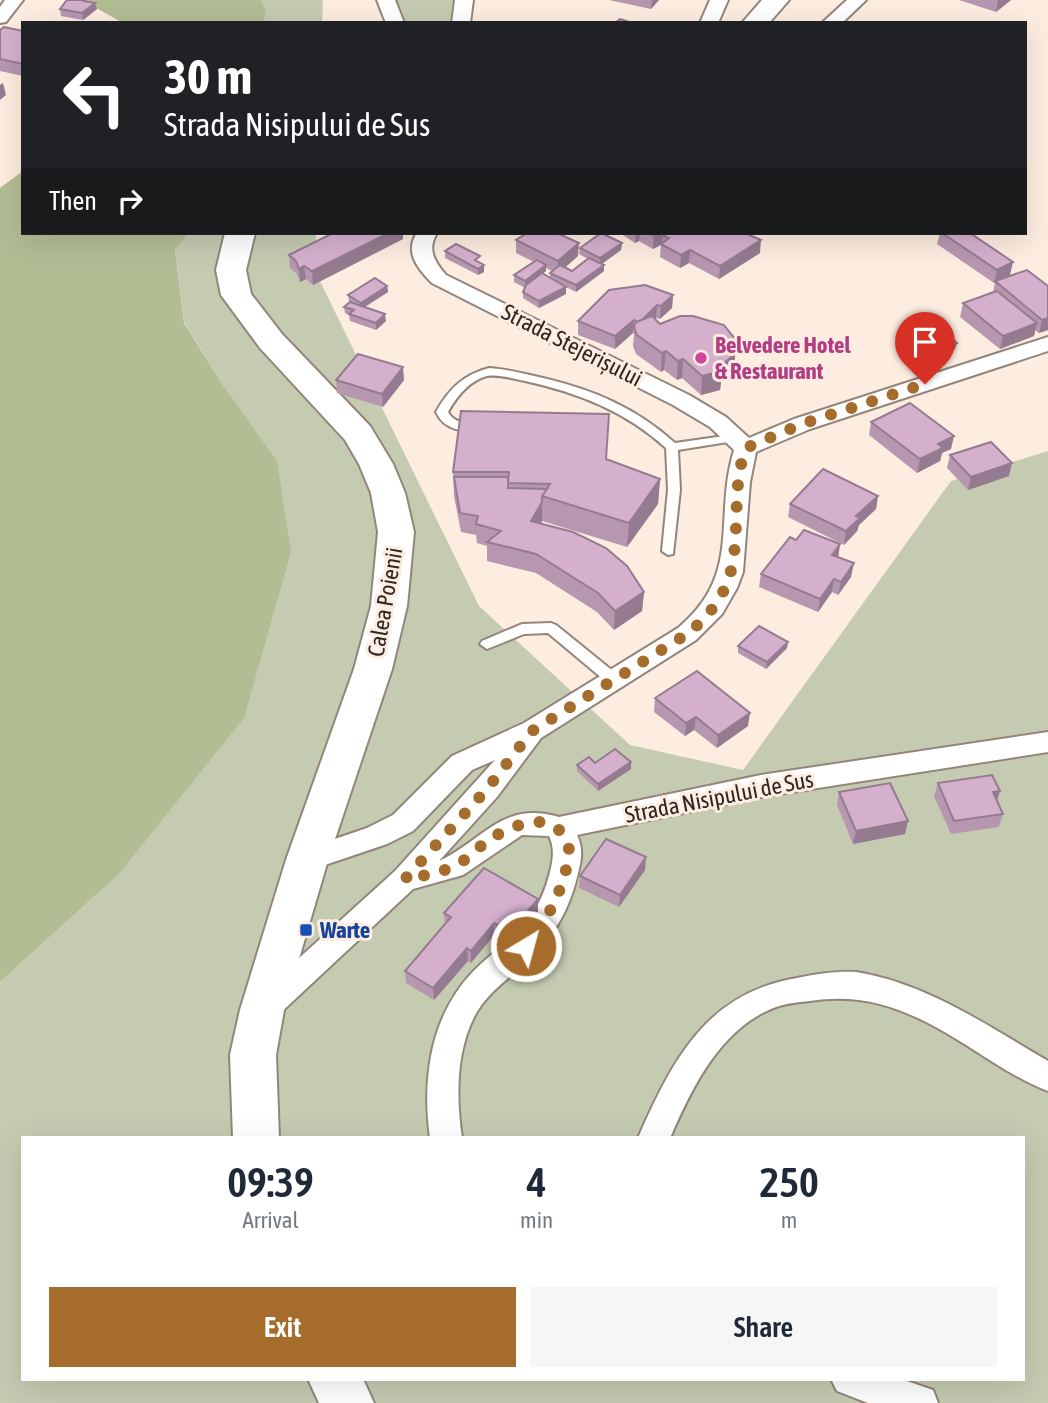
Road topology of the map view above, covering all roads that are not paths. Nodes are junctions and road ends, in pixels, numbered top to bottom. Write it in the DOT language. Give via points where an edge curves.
graph roads {
  1 [pos="14,0"];
  2 [pos="386,0"];
  3 [pos="464,0"];
  4 [pos="719,0"];
  5 [pos="776,0"];
  6 [pos="858,0"];
  7 [pos="0,18"];
  8 [pos="394,21"];
  9 [pos="461,21"];
  10 [pos="710,21"];
  11 [pos="757,21"];
  12 [pos="833,21"];
  13 [pos="239,235"];
  14 [pos="425,235"];
  15 [pos="1048,344"];
  16 [pos="490,426"];
  17 [pos="740,442"];
  18 [pos="672,447"];
  19 [pos="668,551"];
  20 [pos="487,644"];
  21 [pos="614,680"];
  22 [pos="532,731"];
  23 [pos="1048,742"];
  24 [pos="558,828"];
  25 [pos="307,860"];
  26 [pos="405,879"];
  27 [pos="262,1010"];
  28 [pos="1048,1077"];
  29 [pos="256,1136"];
  30 [pos="446,1136"];
  31 [pos="655,1136"];
  32 [pos="335,1381"];
  33 [pos="855,1381"];
  34 [pos="348,1403"];
  35 [pos="920,1403"];
  1 -- 7 [label="street"];
  2 -- 8 [label="street"];
  3 -- 9 [label="street"];
  4 -- 10 [label="street"];
  5 -- 11 [label="main road"];
  6 -- 12 [label="street"];
  13 -- 25 [label="main road, Calea Poienii" via="230,270 236,295 271,341 358,434 388,493 396,533 389,606 373,669"];
  14 -- 17 [label="street, Strada Stejerișului" via="420,250 439,279 681,400 718,422"];
  15 -- 17 [label="street"];
  16 -- 18 [label="lane" via="453,425 442,412 463,383 476,375 500,372 578,389 614,403"];
  17 -- 18 [label="lane"];
  17 -- 21 [label="street" via="726,586 709,615 687,634"];
  18 -- 19 [label="lane" via="674,490"];
  20 -- 21 [label="lane" via="522,629 551,628"];
  21 -- 22 [label="street"];
  22 -- 25 [label="street" via="462,764 403,823"];
  22 -- 26 [label="street" via="487,789"];
  23 -- 24 [label="street, Strada Nisipului de Sus" via="761,786"];
  24 -- 26 [label="street, Strada Nisipului de Sus" via="540,822 514,827 455,867"];
  24 -- 30 [label="street" via="569,852 555,904 526,946 477,988 461,1012 449,1046"];
  25 -- 27 [label="main road, Calea Poienii"];
  26 -- 27 [label="street"];
  27 -- 29 [label="main road" via="253,1055"];
  28 -- 31 [label="street" via="939,1014 860,985 826,985 773,995 732,1018 697,1052"];
  32 -- 34 [label="main road"];
  33 -- 35 [label="street"];
}
